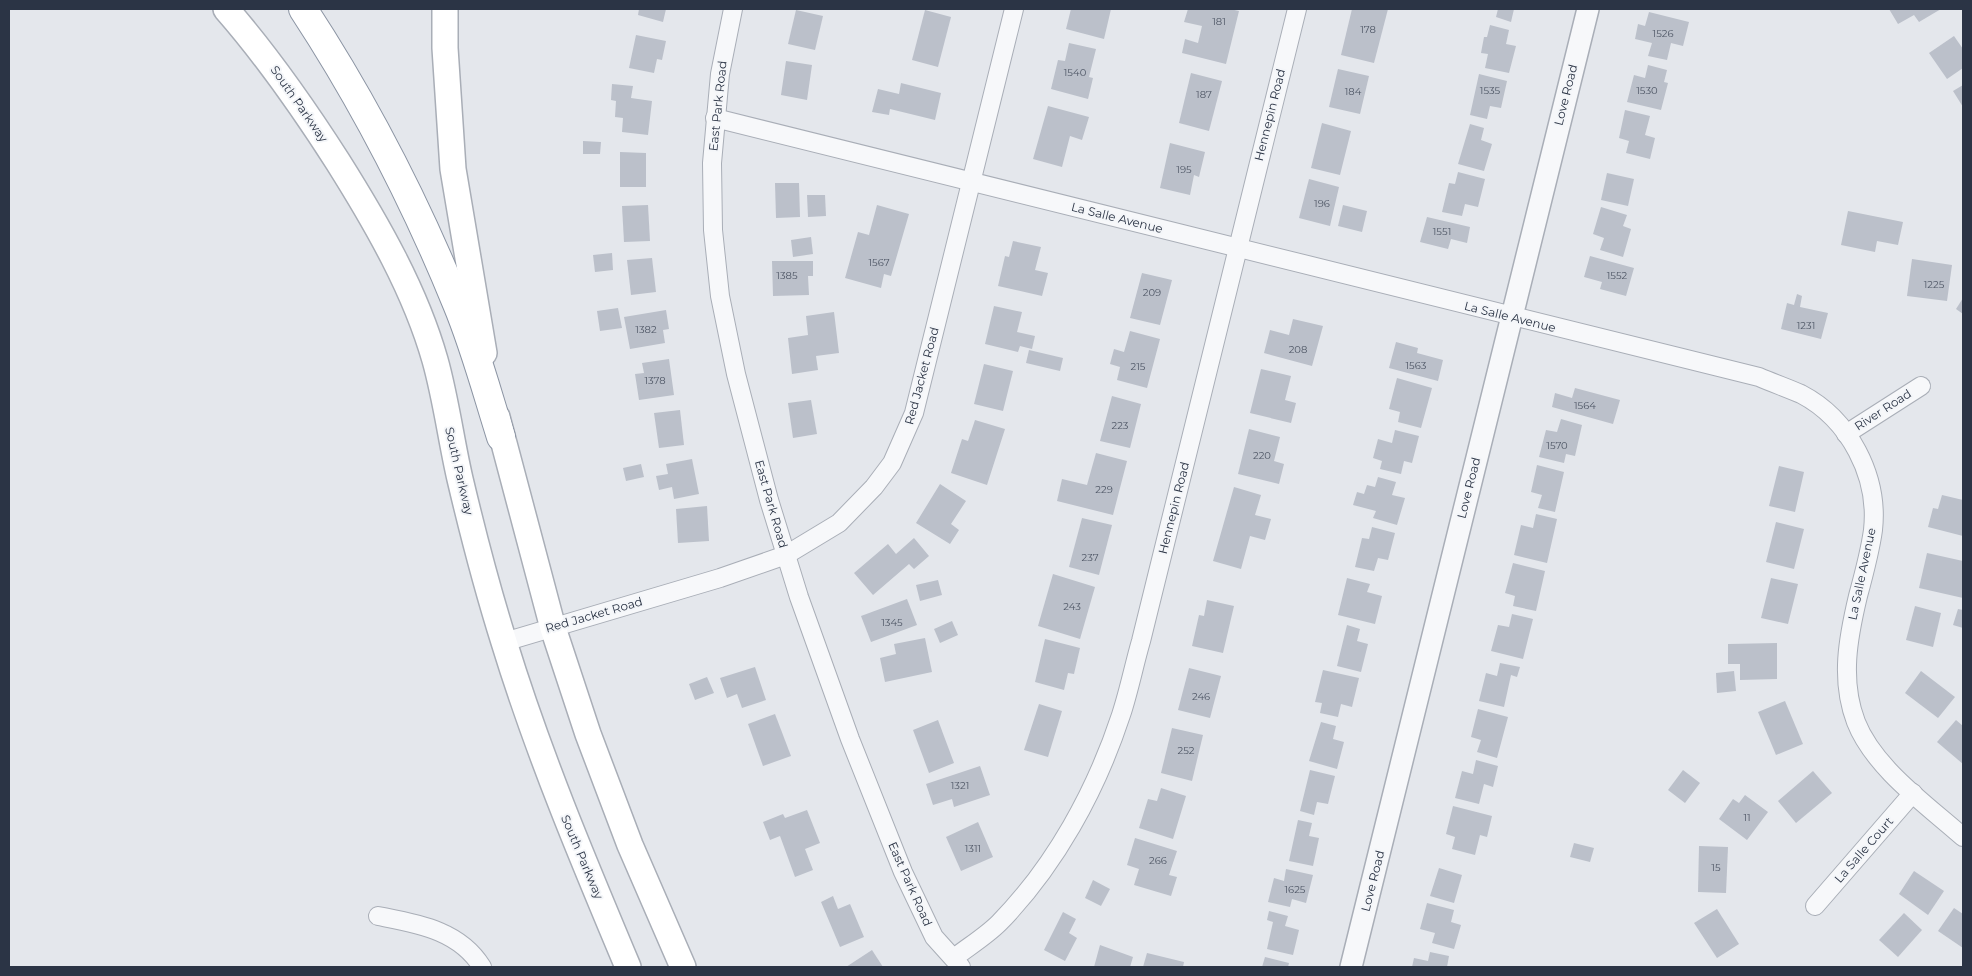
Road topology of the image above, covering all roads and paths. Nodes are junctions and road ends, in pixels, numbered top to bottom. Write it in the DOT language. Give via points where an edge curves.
graph roads {
  1 [pos="226,9"];
  2 [pos="303,9"];
  3 [pos="445,9"];
  4 [pos="733,9"];
  5 [pos="1014,9"];
  6 [pos="1296,9"];
  7 [pos="1588,9"];
  8 [pos="715,118"];
  9 [pos="971,182"];
  10 [pos="1238,248"];
  11 [pos="1511,317"];
  12 [pos="1921,386"];
  13 [pos="1846,434"];
  14 [pos="501,437"];
  15 [pos="786,556"];
  16 [pos="552,628"];
  17 [pos="504,642"];
  18 [pos="1913,793"];
  19 [pos="1963,837"];
  20 [pos="1815,906"];
  21 [pos="378,916"];
  22 [pos="958,963"];
  23 [pos="482,967"];
  24 [pos="628,967"];
  25 [pos="683,967"];
  26 [pos="1351,967"];
  1 -- 17 [label="main road, South Parkway" via="250,36 326,143 406,282 435,361 460,478"];
  2 -- 14 [label="highway" via="340,65 420,219 458,305"];
  3 -- 14 [label="main road" via="453,169 480,334"];
  4 -- 8 [label="street, East Park Road"];
  5 -- 9 [label="street, Red Jacket Road"];
  6 -- 10 [label="street, Hennepin Road"];
  7 -- 11 [label="street, Love Road"];
  8 -- 9 [label="street, La Salle Avenue"];
  8 -- 15 [label="street, East Park Road" via="713,230 720,296 738,383"];
  9 -- 10 [label="street, La Salle Avenue"];
  9 -- 15 [label="street, Red Jacket Road" via="914,413 892,463 874,487 838,523"];
  10 -- 11 [label="street, La Salle Avenue"];
  10 -- 22 [label="street, Hennepin Road" via="1141,641 1121,714 1102,763 1077,815 1043,873"];
  11 -- 13 [label="street, La Salle Avenue" via="1759,377 1802,395 1823,409"];
  11 -- 26 [label="street, Love Road"];
  12 -- 13 [label="street, River Road"];
  13 -- 18 [label="street, La Salle Avenue" via="1860,454 1869,479 1873,528 1848,638 1848,690 1856,722 1868,745"];
  14 -- 16 [label="main road"];
  15 -- 16 [label="street, Red Jacket Road"];
  15 -- 22 [label="street, East Park Road" via="850,739 903,872 934,937"];
  16 -- 17 [label="street, Red Jacket Road"];
  16 -- 25 [label="main road" via="623,826"];
  17 -- 24 [label="main road, South Parkway" via="566,820"];
  18 -- 19 [label="street, La Salle Avenue"];
  18 -- 20 [label="street, La Salle Court"];
  21 -- 23 [label="street" via="434,929 468,948"];
}
